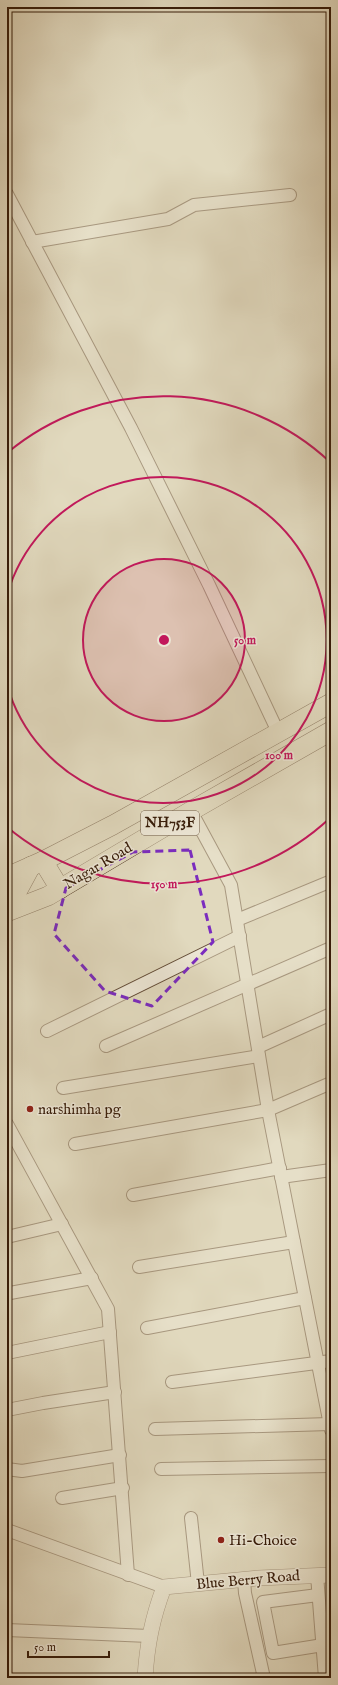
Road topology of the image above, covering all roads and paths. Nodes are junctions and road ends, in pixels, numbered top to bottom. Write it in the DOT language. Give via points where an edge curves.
graph roads {
  1 [pos="7,194"];
  2 [pos="290,195"];
  3 [pos="32,242"];
  4 [pos="331,703"];
  5 [pos="331,731"];
  6 [pos="278,732"];
  7 [pos="191,811"];
  8 [pos="37,864"];
  9 [pos="7,877"];
  10 [pos="329,882"];
  11 [pos="60,889"];
  12 [pos="7,894"];
  13 [pos="7,912"];
  14 [pos="237,920"];
  15 [pos="240,936"];
  16 [pos="331,948"];
  17 [pos="248,984"];
  18 [pos="331,1014"];
  19 [pos="47,1031"];
  20 [pos="106,1046"];
  21 [pos="259,1052"];
  22 [pos="331,1083"];
  23 [pos="63,1088"];
  24 [pos="268,1110"];
  25 [pos="7,1124"];
  26 [pos="75,1144"];
  27 [pos="331,1170"];
  28 [pos="281,1172"];
  29 [pos="133,1195"];
  30 [pos="62,1224"];
  31 [pos="7,1237"];
  32 [pos="294,1242"];
  33 [pos="139,1267"];
  34 [pos="92,1278"];
  35 [pos="10,1293"];
  36 [pos="305,1298"];
  37 [pos="147,1328"];
  38 [pos="110,1332"];
  39 [pos="7,1353"];
  40 [pos="331,1361"];
  41 [pos="318,1362"];
  42 [pos="172,1382"];
  43 [pos="115,1392"];
  44 [pos="7,1410"];
  45 [pos="330,1427"];
  46 [pos="155,1429"];
  47 [pos="120,1455"];
  48 [pos="331,1466"];
  49 [pos="7,1469"];
  50 [pos="161,1469"];
  51 [pos="123,1488"];
  52 [pos="62,1498"];
  53 [pos="190,1518"];
  54 [pos="7,1530"];
  55 [pos="128,1575"];
  56 [pos="324,1575"];
  57 [pos="244,1580"];
  58 [pos="198,1584"];
  59 [pos="164,1587"];
  60 [pos="318,1595"];
  61 [pos="7,1630"];
  62 [pos="149,1636"];
  63 [pos="322,1645"];
  64 [pos="145,1678"];
  65 [pos="264,1678"];
  66 [pos="325,1678"];
  1 -- 3 [label="street"];
  2 -- 3 [label="street" via="194,205 168,219"];
  3 -- 6 [label="street" via="131,428"];
  4 -- 6 [label="highway, Nagar Road / NH753F"];
  5 -- 7 [label="highway, Nagar Road / NH753F"];
  6 -- 8 [label="highway, Nagar Road / NH753F" via="114,825"];
  7 -- 11 [label="highway, Nagar Road / NH753F"];
  7 -- 14 [label="street" via="231,885"];
  8 -- 9 [label="highway, Nagar Road / NH753F"];
  8 -- 11 [label="highway"];
  8 -- 12 [label="highway" via="18,890"];
  10 -- 14 [label="street"];
  11 -- 13 [label="highway, Nagar Road / NH753F"];
  14 -- 15 [label="street"];
  15 -- 17 [label="street"];
  15 -- 19 [label="street"];
  16 -- 17 [label="street"];
  17 -- 20 [label="street"];
  17 -- 21 [label="street"];
  18 -- 21 [label="street"];
  21 -- 23 [label="street"];
  21 -- 24 [label="street"];
  22 -- 24 [label="street"];
  24 -- 26 [label="street"];
  24 -- 28 [label="street"];
  25 -- 30 [label="street"];
  27 -- 28 [label="street"];
  28 -- 29 [label="street"];
  28 -- 32 [label="street"];
  30 -- 31 [label="street"];
  30 -- 34 [label="street"];
  32 -- 33 [label="street"];
  32 -- 36 [label="street"];
  34 -- 35 [label="street"];
  34 -- 38 [label="street" via="108,1309"];
  36 -- 37 [label="street"];
  36 -- 41 [label="street"];
  38 -- 39 [label="street"];
  38 -- 43 [label="street"];
  40 -- 41 [label="street"];
  41 -- 42 [label="street"];
  41 -- 45 [label="street"];
  43 -- 44 [label="street"];
  43 -- 47 [label="street"];
  45 -- 46 [label="street"];
  47 -- 49 [label="street" via="22,1471"];
  47 -- 51 [label="street"];
  48 -- 50 [label="street"];
  51 -- 52 [label="street"];
  51 -- 55 [label="street"];
  53 -- 58 [label="street"];
  54 -- 55 [label="street"];
  55 -- 59 [label="street"];
  56 -- 57 [label="street, Blue Berry Road"];
  56 -- 60 [label="street"];
  57 -- 58 [label="street, Blue Berry Road"];
  57 -- 65 [label="street"];
  58 -- 59 [label="street, Blue Berry Road"];
  59 -- 62 [label="street"];
  60 -- 63 [label="street"];
  60 -- 63 [label="street" via="263,1602 273,1653"];
  61 -- 62 [label="street"];
  62 -- 64 [label="street"];
  63 -- 66 [label="street"];
}
